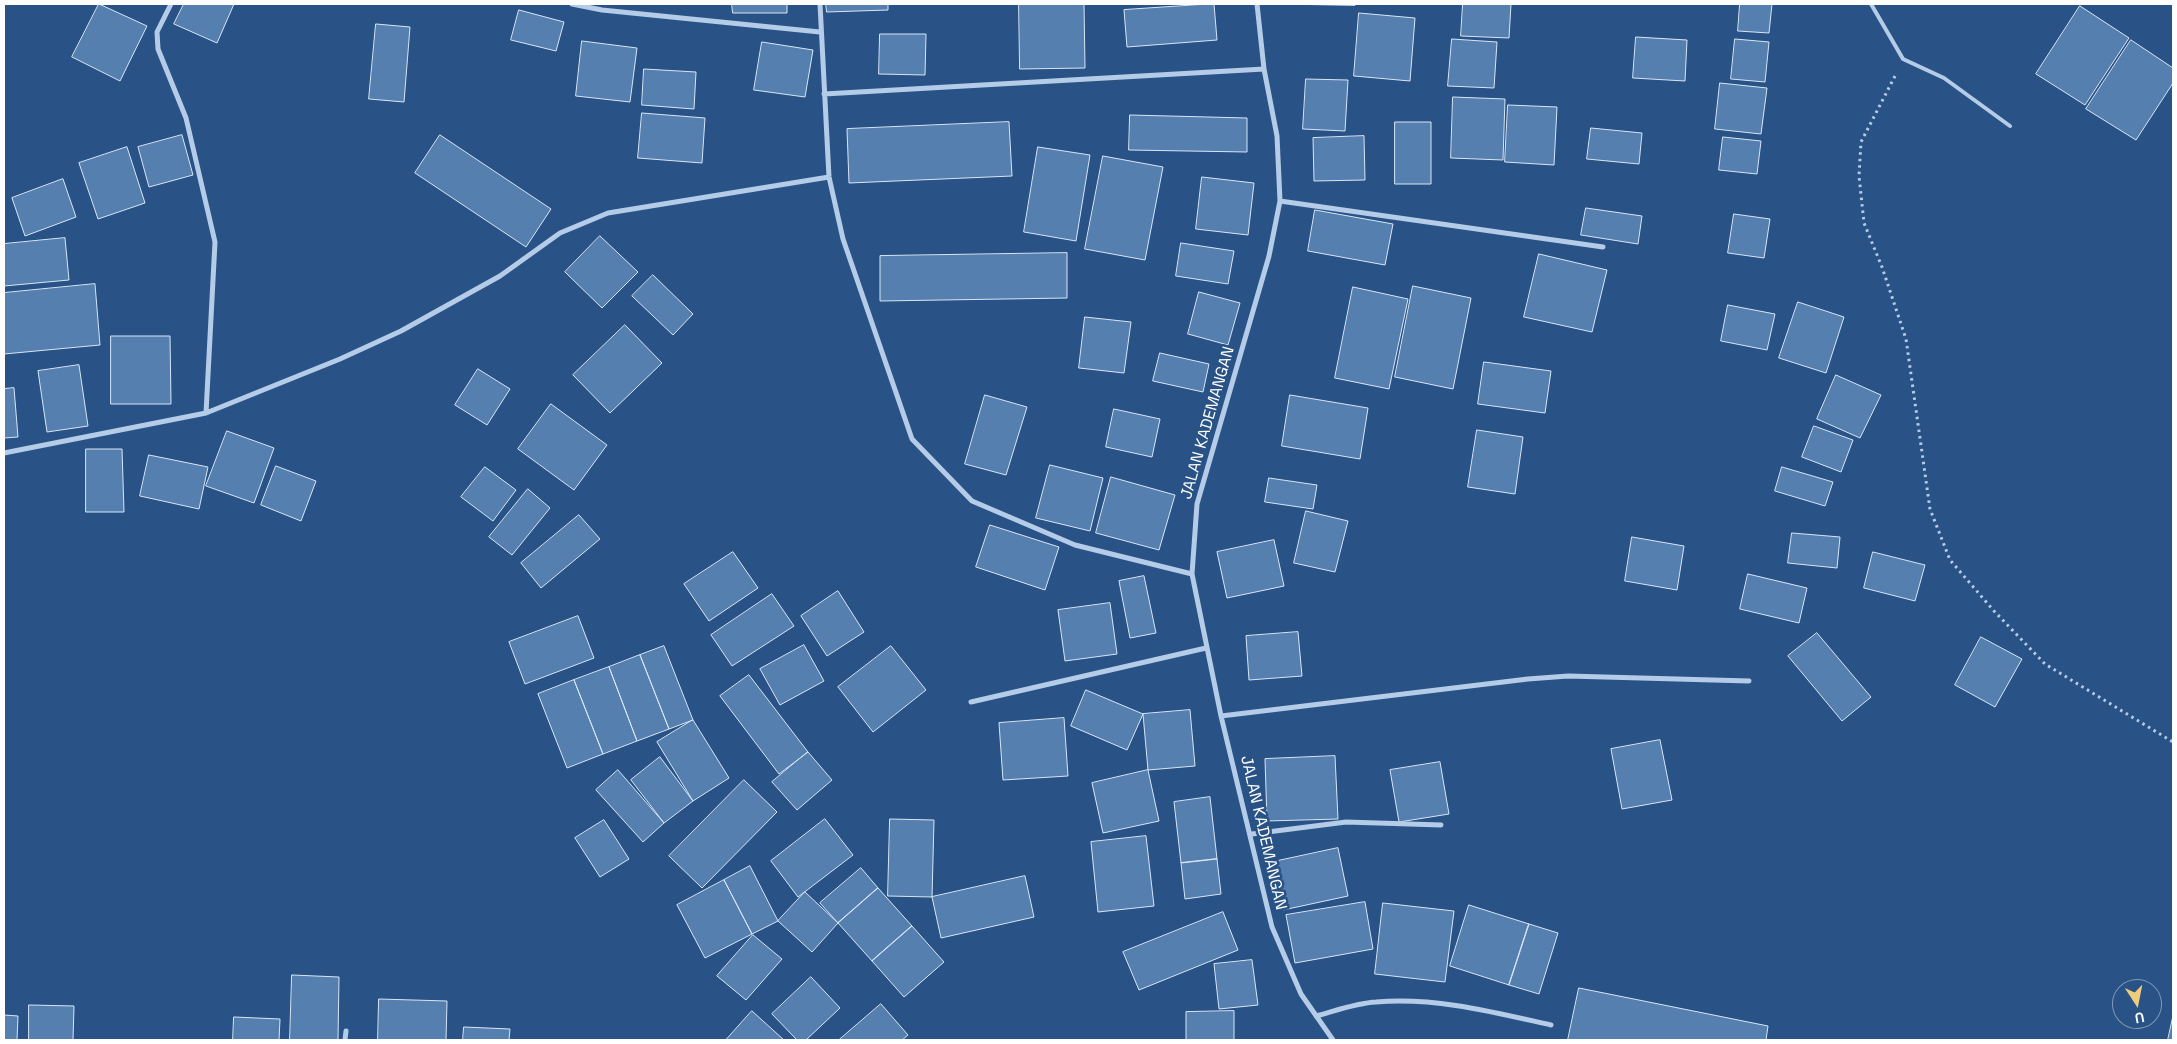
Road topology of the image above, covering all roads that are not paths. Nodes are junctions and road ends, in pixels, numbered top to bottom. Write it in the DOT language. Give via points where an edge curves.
graph roads {
  1 [pos="171,4"];
  2 [pos="572,4"];
  3 [pos="820,4"];
  4 [pos="1257,4"];
  5 [pos="1871,4"];
  6 [pos="820,32"];
  7 [pos="1264,68"];
  8 [pos="824,94"];
  9 [pos="2010,126"];
  10 [pos="829,177"];
  11 [pos="1280,202"];
  12 [pos="1603,246"];
  13 [pos="206,413"];
  14 [pos="4,453"];
  15 [pos="1192,574"];
  16 [pos="1206,648"];
  17 [pos="1749,682"];
  18 [pos="971,702"];
  19 [pos="1221,716"];
  20 [pos="1441,825"];
  21 [pos="1252,834"];
  22 [pos="1316,1016"];
  23 [pos="1551,1025"];
  24 [pos="346,1031"];
  25 [pos="345,1040"];
  26 [pos="1333,1040"];
  1 -- 13 [label="street" via="157,32 158,49 186,118 215,242"];
  2 -- 6 [label="street" via="602,10"];
  3 -- 6 [label="street"];
  4 -- 7 [label="street, JALAN KADEMANGAN"];
  5 -- 9 [label="lane" via="1903,59 1944,78"];
  6 -- 8 [label="street"];
  7 -- 8 [label="street"];
  7 -- 11 [label="street, JALAN KADEMANGAN" via="1277,136"];
  8 -- 10 [label="street"];
  10 -- 13 [label="street" via="608,213 560,233 500,276 402,331"];
  10 -- 15 [label="street" via="843,239 912,440 972,502 1074,546"];
  11 -- 12 [label="street"];
  11 -- 15 [label="street, JALAN KADEMANGAN" via="1269,256 1197,504"];
  13 -- 14 [label="street"];
  15 -- 16 [label="street, JALAN KADEMANGAN"];
  16 -- 18 [label="street"];
  16 -- 19 [label="street, JALAN KADEMANGAN"];
  17 -- 19 [label="street" via="1568,676 1536,678"];
  19 -- 21 [label="street, JALAN KADEMANGAN"];
  20 -- 21 [label="street" via="1346,822"];
  21 -- 22 [label="street, JALAN KADEMANGAN" via="1272,926 1301,994"];
  22 -- 23 [label="street" via="1374,1002 1410,1000 1453,1004"];
  22 -- 26 [label="street, JALAN KADEMANGAN"];
  24 -- 25 [label="street"];
}
